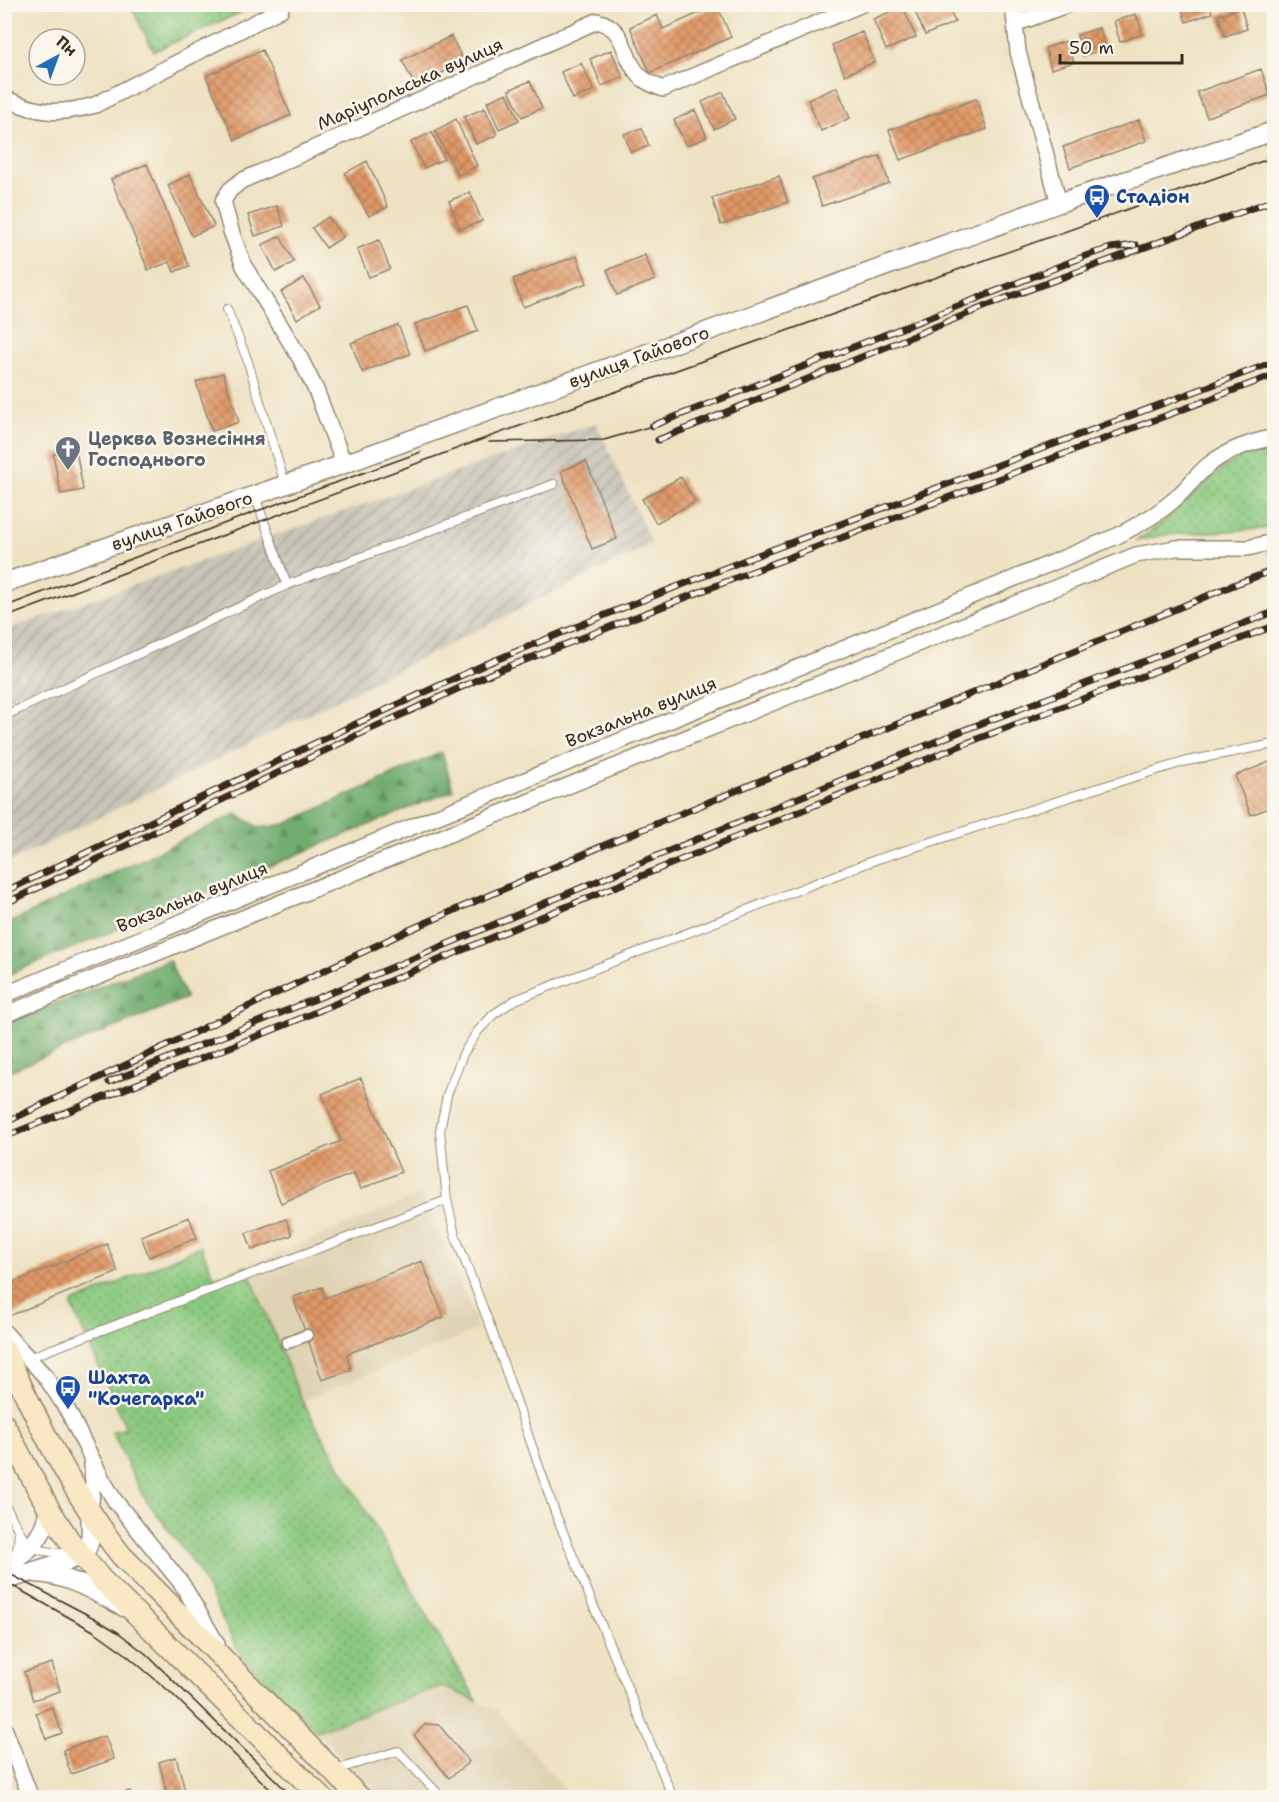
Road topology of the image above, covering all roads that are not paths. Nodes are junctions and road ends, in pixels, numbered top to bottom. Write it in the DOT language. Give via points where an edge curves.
graph roads {
  1 [pos="862,4"];
  2 [pos="1013,4"];
  3 [pos="1068,4"];
  4 [pos="280,9"];
  5 [pos="1015,24"];
  6 [pos="4,98"];
  7 [pos="1275,130"];
  8 [pos="1059,203"];
  9 [pos="227,309"];
  10 [pos="1275,437"];
  11 [pos="344,465"];
  12 [pos="554,483"];
  13 [pos="285,485"];
  14 [pos="255,496"];
  15 [pos="1275,542"];
  16 [pos="4,583"];
  17 [pos="286,585"];
  18 [pos="4,716"];
  19 [pos="1275,744"];
  20 [pos="4,995"];
  21 [pos="4,1015"];
  22 [pos="447,1200"];
  23 [pos="4,1332"];
  24 [pos="307,1335"];
  25 [pos="287,1343"];
  26 [pos="10,1363"];
  27 [pos="4,1425"];
  28 [pos="10,1445"];
  29 [pos="92,1459"];
  30 [pos="4,1503"];
  31 [pos="49,1509"];
  32 [pos="90,1511"];
  33 [pos="19,1528"];
  34 [pos="32,1546"];
  35 [pos="82,1556"];
  36 [pos="4,1570"];
  37 [pos="28,1573"];
  38 [pos="4,1581"];
  39 [pos="135,1612"];
  40 [pos="229,1665"];
  41 [pos="4,1728"];
  42 [pos="334,1771"];
  43 [pos="31,1797"];
  44 [pos="322,1797"];
  45 [pos="360,1797"];
  46 [pos="442,1797"];
  47 [pos="673,1797"];
  1 -- 11 [label="street, Маріупольська вулиця" via="663,88 637,74 617,32 597,21 241,181 230,190 223,201 244,266 300,358"];
  2 -- 5 [label="street"];
  3 -- 5 [label="street"];
  4 -- 6 [label="street" via="95,105 57,113 35,110"];
  5 -- 8 [label="street" via="1018,52"];
  7 -- 8 [label="street, вулиця Гайового"];
  8 -- 11 [label="street, вулиця Гайового"];
  9 -- 13 [label="lane" via="247,359"];
  10 -- 20 [label="street, Вокзальна вулиця" via="1224,454 1169,504 1118,536"];
  11 -- 13 [label="street, вулиця Гайового"];
  12 -- 17 [label="lane"];
  13 -- 14 [label="street, вулиця Гайового"];
  14 -- 16 [label="street, вулиця Гайового"];
  14 -- 17 [label="lane"];
  15 -- 21 [label="street" via="1247,548 1176,548 1136,555"];
  17 -- 18 [label="lane"];
  19 -- 22 [label="lane" via="1187,761 875,860 515,1000 478,1031 463,1054 447,1095 440,1131"];
  22 -- 26 [label="lane"];
  22 -- 47 [label="lane" via="556,1515"];
  23 -- 26 [label="street"];
  24 -- 25 [label="street"];
  26 -- 29 [label="street" via="45,1376"];
  26 -- 32 [label="main road" via="74,1488"];
  27 -- 28 [label="main road"];
  28 -- 31 [label="main road"];
  29 -- 32 [label="street"];
  29 -- 40 [label="street" via="115,1501 182,1584"];
  30 -- 33 [label="lane"];
  31 -- 34 [label="street" via="46,1526"];
  31 -- 35 [label="main road"];
  32 -- 35 [label="street" via="91,1537"];
  32 -- 40 [label="main road" via="121,1555"];
  33 -- 34 [label="lane"];
  33 -- 36 [label="lane" via="18,1546"];
  34 -- 35 [label="lane"];
  34 -- 36 [label="street"];
  35 -- 37 [label="street"];
  35 -- 39 [label="main road"];
  37 -- 38 [label="street"];
  37 -- 39 [label="street" via="70,1580"];
  39 -- 44 [label="main road"];
  40 -- 42 [label="main road"];
  41 -- 43 [label="street"];
  42 -- 45 [label="main road"];
  42 -- 46 [label="lane" via="398,1751"];
}
